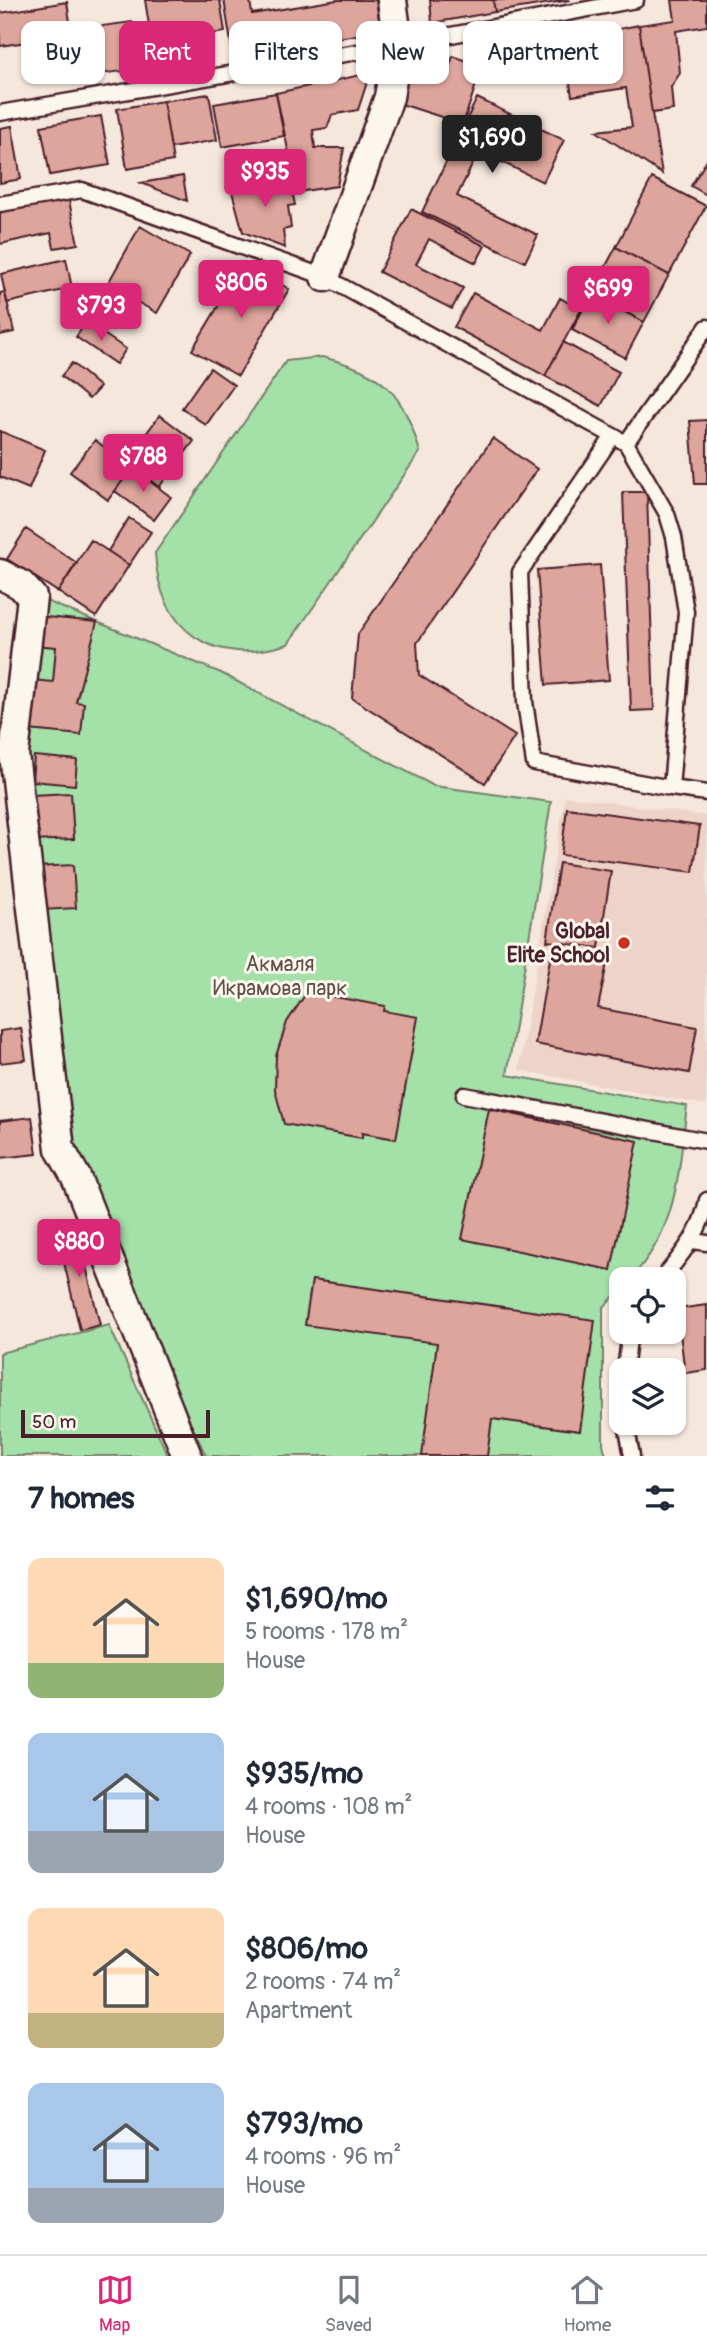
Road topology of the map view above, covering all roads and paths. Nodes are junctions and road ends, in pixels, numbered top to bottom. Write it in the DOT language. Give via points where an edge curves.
graph roads {
  1 [pos="392,0"];
  2 [pos="636,0"];
  3 [pos="395,21"];
  4 [pos="449,36"];
  5 [pos="356,53"];
  6 [pos="391,84"];
  7 [pos="0,113"];
  8 [pos="0,204"];
  9 [pos="325,277"];
  10 [pos="707,327"];
  11 [pos="613,436"];
  12 [pos="626,443"];
  13 [pos="0,574"];
  14 [pos="671,788"];
  15 [pos="707,793"];
  16 [pos="464,1096"];
  17 [pos="707,1141"];
  18 [pos="707,1200"];
  19 [pos="700,1242"];
  20 [pos="674,1267"];
  21 [pos="628,1435"];
  22 [pos="187,1456"];
  23 [pos="632,1456"];
  1 -- 3 [label="street"];
  2 -- 4 [label="lane"];
  5 -- 7 [label="lane"];
  6 -- 9 [label="street"];
  8 -- 9 [label="lane" via="82,190"];
  9 -- 11 [label="lane"];
  10 -- 12 [label="lane"];
  11 -- 12 [label="lane"];
  11 -- 14 [label="lane" via="520,572 525,702 534,763"];
  12 -- 14 [label="lane" via="667,514 686,612"];
  13 -- 22 [label="street" via="32,597 14,754 61,1149"];
  14 -- 15 [label="lane"];
  16 -- 17 [label="lane"];
  18 -- 19 [label="lane"];
  19 -- 20 [label="lane"];
  21 -- 23 [label="lane"];
}
